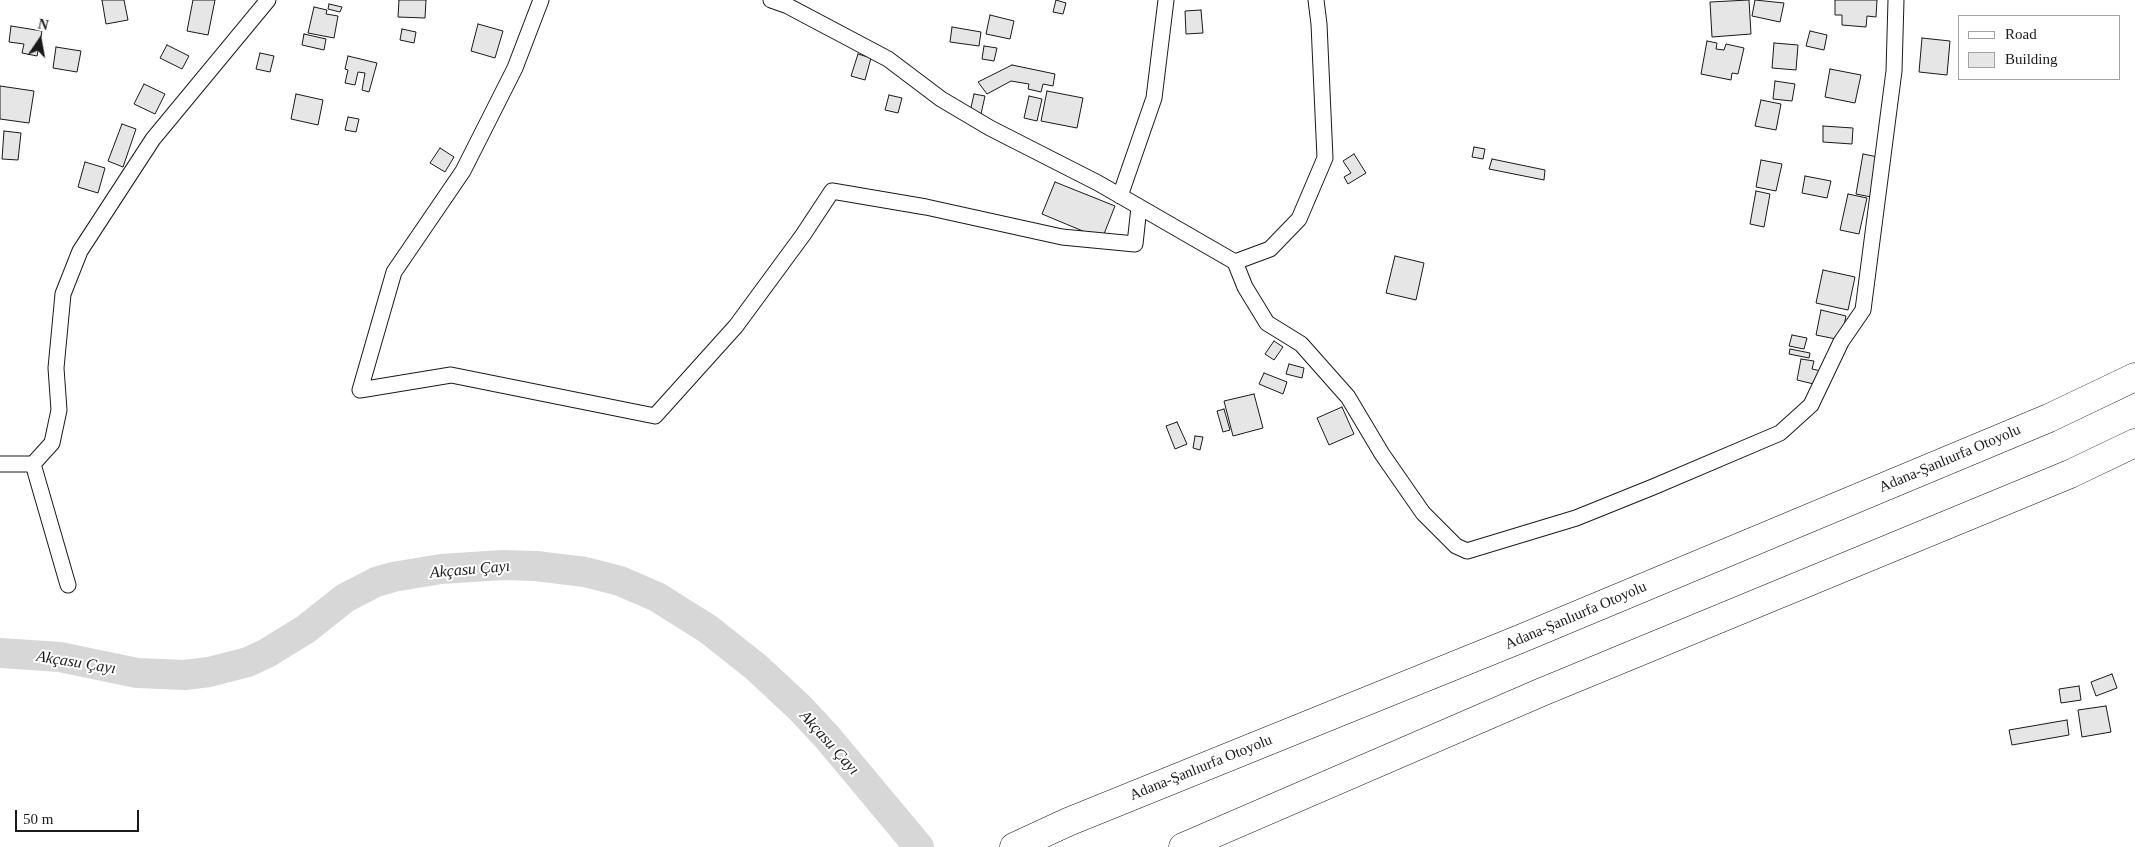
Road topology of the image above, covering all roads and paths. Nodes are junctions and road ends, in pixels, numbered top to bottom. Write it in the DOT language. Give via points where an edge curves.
graph roads {
  1 [pos="268,0"];
  2 [pos="541,0"];
  3 [pos="771,0"];
  4 [pos="1166,0"];
  5 [pos="1316,0"];
  6 [pos="1896,0"];
  7 [pos="1120,196"];
  8 [pos="1139,207"];
  9 [pos="1235,262"];
  10 [pos="2135,377"];
  11 [pos="2135,443"];
  12 [pos="0,464"];
  13 [pos="33,464"];
  14 [pos="68,585"];
  15 [pos="1014,847"];
  16 [pos="1183,847"];
  1 -- 13 [label="street" via="153,139 80,251 63,294 56,368 59,410 52,443"];
  2 -- 8 [label="street" via="515,68 463,171 394,272 360,390 451,375 655,416 736,326 832,191 926,207 1062,237 1135,244"];
  3 -- 7 [label="street" via="888,58 941,99"];
  4 -- 7 [label="street" via="1154,98"];
  5 -- 9 [label="street" via="1325,158 1300,219 1270,250"];
  6 -- 9 [label="street" via="1894,72 1864,310 1841,342 1810,405 1780,433 1576,518 1467,551 1456,546 1423,513 1348,398 1301,344 1267,323 1245,287"];
  7 -- 8 [label="street"];
  8 -- 9 [label="street"];
  10 -- 15 [label="highway, Adana-Şanlıurfa Otoyolu" via="2049,418"];
  11 -- 16 [label="highway" via="2070,474 1542,692"];
  12 -- 13 [label="street"];
  13 -- 14 [label="street"];
}
